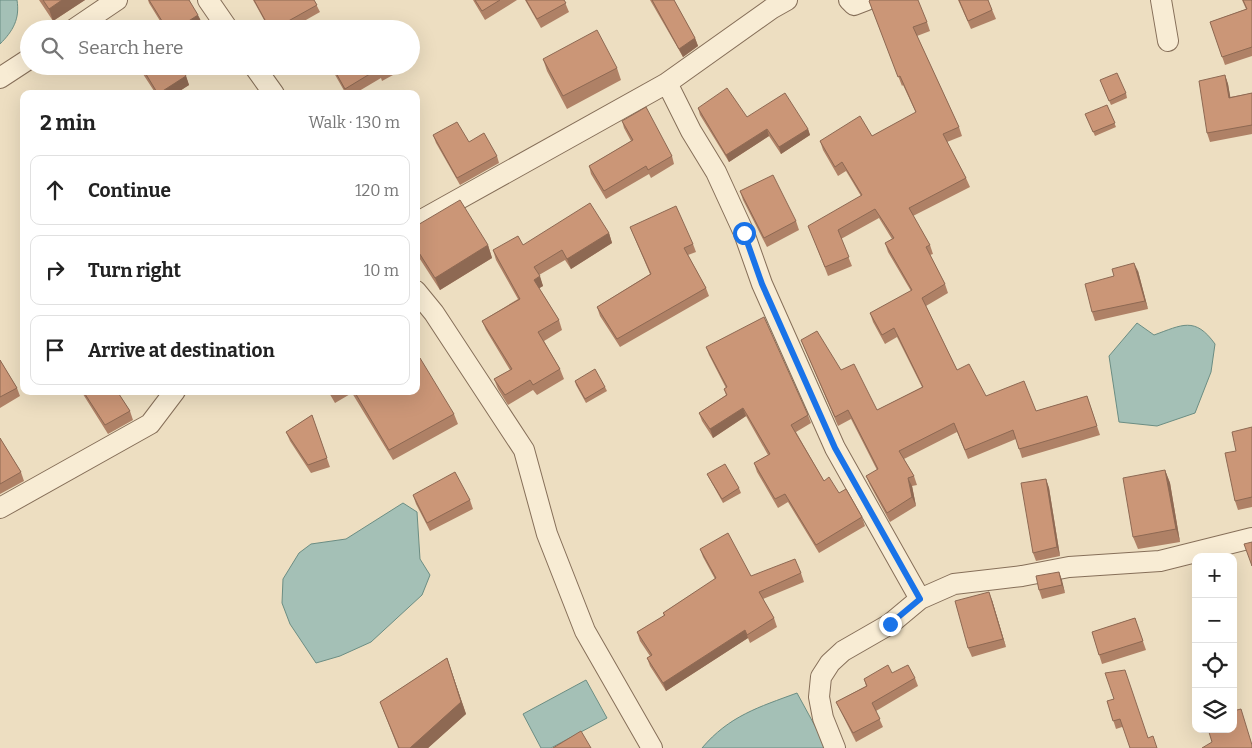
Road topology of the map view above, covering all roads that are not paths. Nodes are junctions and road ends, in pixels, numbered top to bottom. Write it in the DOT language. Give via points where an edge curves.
graph roads {
  1 [pos="117,0"];
  2 [pos="208,0"];
  3 [pos="788,0"];
  4 [pos="849,0"];
  5 [pos="867,0"];
  6 [pos="1161,0"];
  7 [pos="87,20"];
  8 [pos="222,20"];
  9 [pos="1168,41"];
  10 [pos="20,65"];
  11 [pos="260,75"];
  12 [pos="0,78"];
  13 [pos="667,83"];
  14 [pos="271,90"];
  15 [pos="420,221"];
  16 [pos="420,296"];
  17 [pos="172,395"];
  18 [pos="0,508"];
  19 [pos="1252,538"];
  20 [pos="920,599"];
  21 [pos="652,748"];
  22 [pos="835,748"];
  1 -- 7 [label="street"];
  2 -- 8 [label="street"];
  3 -- 13 [label="street" via="770,9"];
  4 -- 5 [label="street" via="854,5"];
  6 -- 9 [label="street"];
  10 -- 12 [label="street"];
  11 -- 14 [label="street"];
  13 -- 15 [label="street"];
  13 -- 20 [label="street" via="716,172 835,448"];
  16 -- 21 [label="street" via="524,450 548,534 585,631"];
  17 -- 18 [label="street" via="150,424"];
  19 -- 20 [label="street" via="1160,561 1069,567 954,584"];
  20 -- 22 [label="street" via="890,624 842,651 821,677 819,697 823,718"];
}
